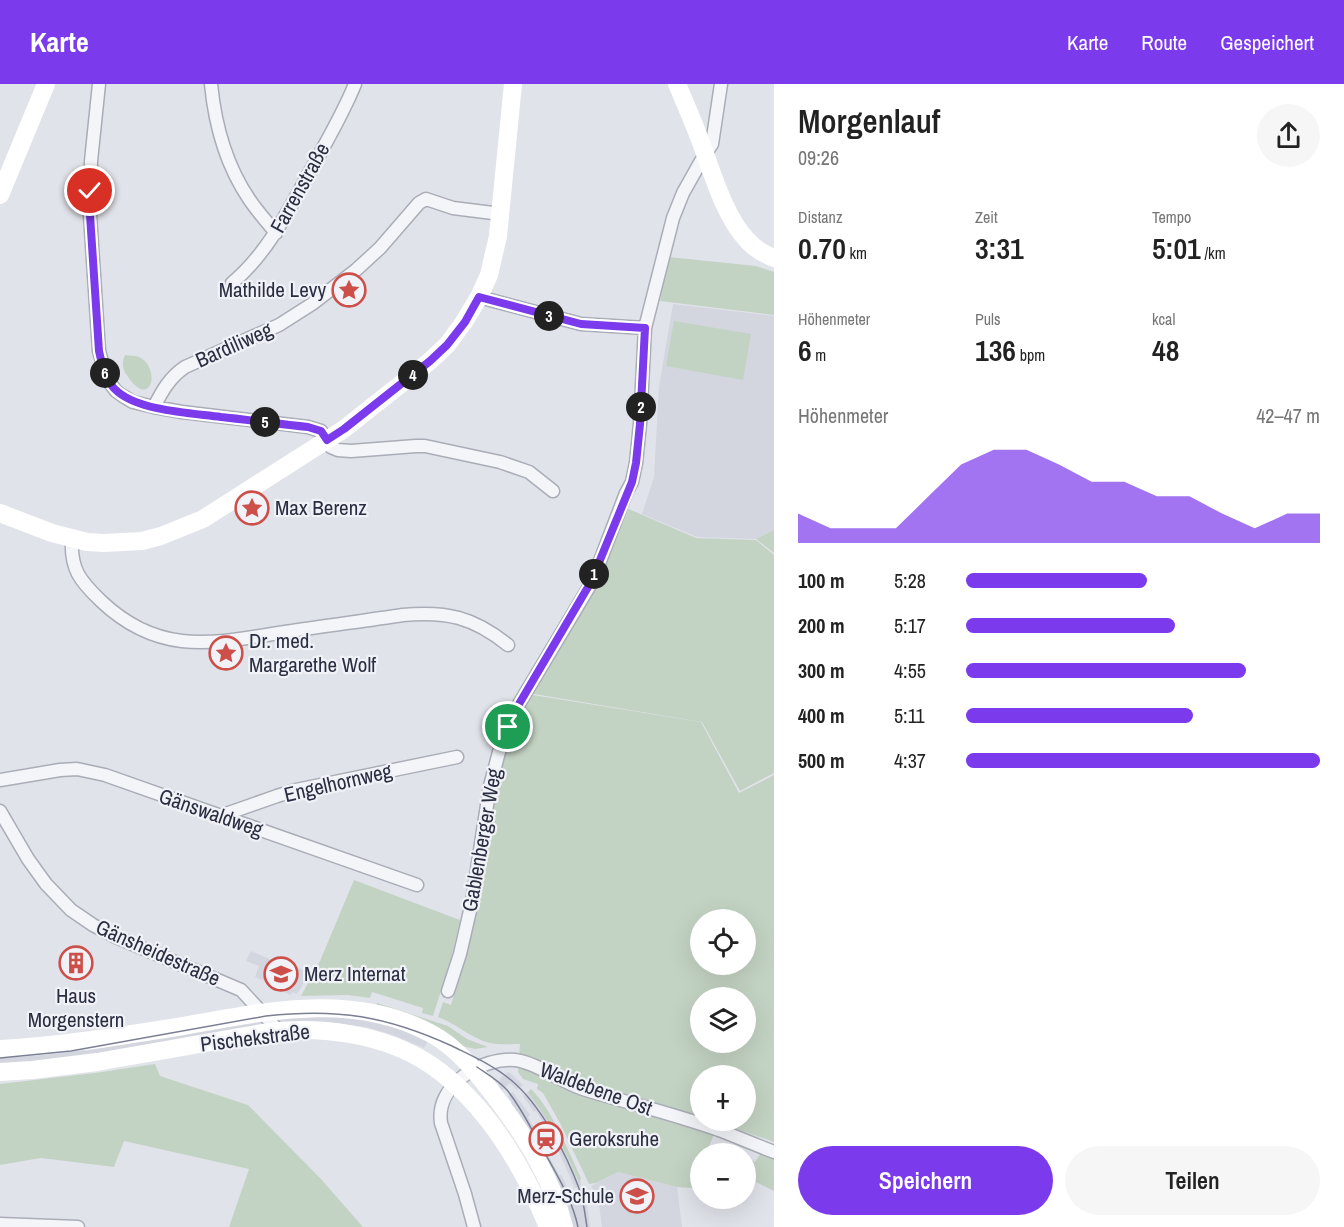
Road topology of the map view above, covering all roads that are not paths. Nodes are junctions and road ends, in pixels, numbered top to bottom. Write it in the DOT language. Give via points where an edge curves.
graph roads {
  1 [pos="46,84"];
  2 [pos="99,84"];
  3 [pos="211,84"];
  4 [pos="355,84"];
  5 [pos="513,84"];
  6 [pos="677,84"];
  7 [pos="721,84"];
  8 [pos="705,153"];
  9 [pos="1,188"];
  10 [pos="501,214"];
  11 [pos="276,233"];
  12 [pos="774,258"];
  13 [pos="232,283"];
  14 [pos="479,297"];
  15 [pos="645,328"];
  16 [pos="154,407"];
  17 [pos="327,440"];
  18 [pos="553,491"];
  19 [pos="0,513"];
  20 [pos="72,538"];
  21 [pos="508,645"];
  22 [pos="457,757"];
  23 [pos="0,780"];
  24 [pos="0,811"];
  25 [pos="220,816"];
  26 [pos="417,885"];
  27 [pos="448,991"];
  28 [pos="262,1012"];
  29 [pos="279,1031"];
  30 [pos="0,1049"];
  31 [pos="473,1070"];
  32 [pos="0,1072"];
  33 [pos="454,1084"];
  34 [pos="774,1152"];
  35 [pos="0,1224"];
  36 [pos="38,1226"];
  37 [pos="78,1227"];
  38 [pos="474,1227"];
  39 [pos="548,1227"];
  40 [pos="564,1227"];
  1 -- 9 [label="main road"];
  2 -- 16 [label="street" via="90,191 99,351 107,379 116,391 133,402"];
  3 -- 11 [label="street" via="222,142 235,175"];
  4 -- 11 [label="street, Farrenstraße"];
  5 -- 10 [label="main road"];
  6 -- 8 [label="main road"];
  7 -- 8 [label="street, Gablenberger Weg" via="712,144"];
  8 -- 12 [label="main road" via="737,228 748,242"];
  8 -- 15 [label="street, Gablenberger Weg" via="673,218"];
  10 -- 14 [label="main road" via="494,257"];
  10 -- 16 [label="street, Bardiliweg" via="423,200 380,248 312,304 279,325 185,367 169,381"];
  11 -- 13 [label="street, Farrenstraße"];
  14 -- 15 [label="street" via="581,324"];
  14 -- 17 [label="main road" via="459,330 430,361"];
  15 -- 27 [label="street, Gablenberger Weg" via="640,424 632,482 591,582 508,727 490,786 472,902"];
  16 -- 17 [label="street" via="308,427 321,431"];
  17 -- 18 [label="street" via="331,447 344,451 416,446 486,458 529,472"];
  17 -- 20 [label="main road" via="181,529 132,542"];
  19 -- 20 [label="main road"];
  20 -- 21 [label="street" via="73,563 93,594 134,625 175,640 224,641 428,614 471,621"];
  22 -- 25 [label="street, Engelhornweg" via="296,790"];
  23 -- 25 [label="street, Gänswaldweg" via="76,770 105,775"];
  24 -- 28 [label="street, Gänsheidestraße" via="34,867 71,910 116,937 237,988"];
  25 -- 26 [label="street, Gänswaldweg"];
  28 -- 29 [label="street, Gänsheidestraße"];
  28 -- 30 [label="main road, Pischekstraße"];
  28 -- 31 [label="main road, Pischekstraße" via="327,1008 387,1017 431,1034"];
  29 -- 32 [label="main road, Pischekstraße" via="98,1062"];
  29 -- 33 [label="main road, Pischekstraße" via="334,1031 374,1040 428,1064"];
  31 -- 33 [label="street, Waldebene Ost"];
  31 -- 34 [label="street, Waldebene Ost" via="487,1063 522,1061 576,1086 718,1130"];
  31 -- 40 [label="main road, Pischekstraße" via="534,1152"];
  33 -- 38 [label="street" via="440,1116"];
  33 -- 39 [label="main road, Pischekstraße" via="504,1143"];
  35 -- 36 [label="street"];
  36 -- 37 [label="street"];
}
